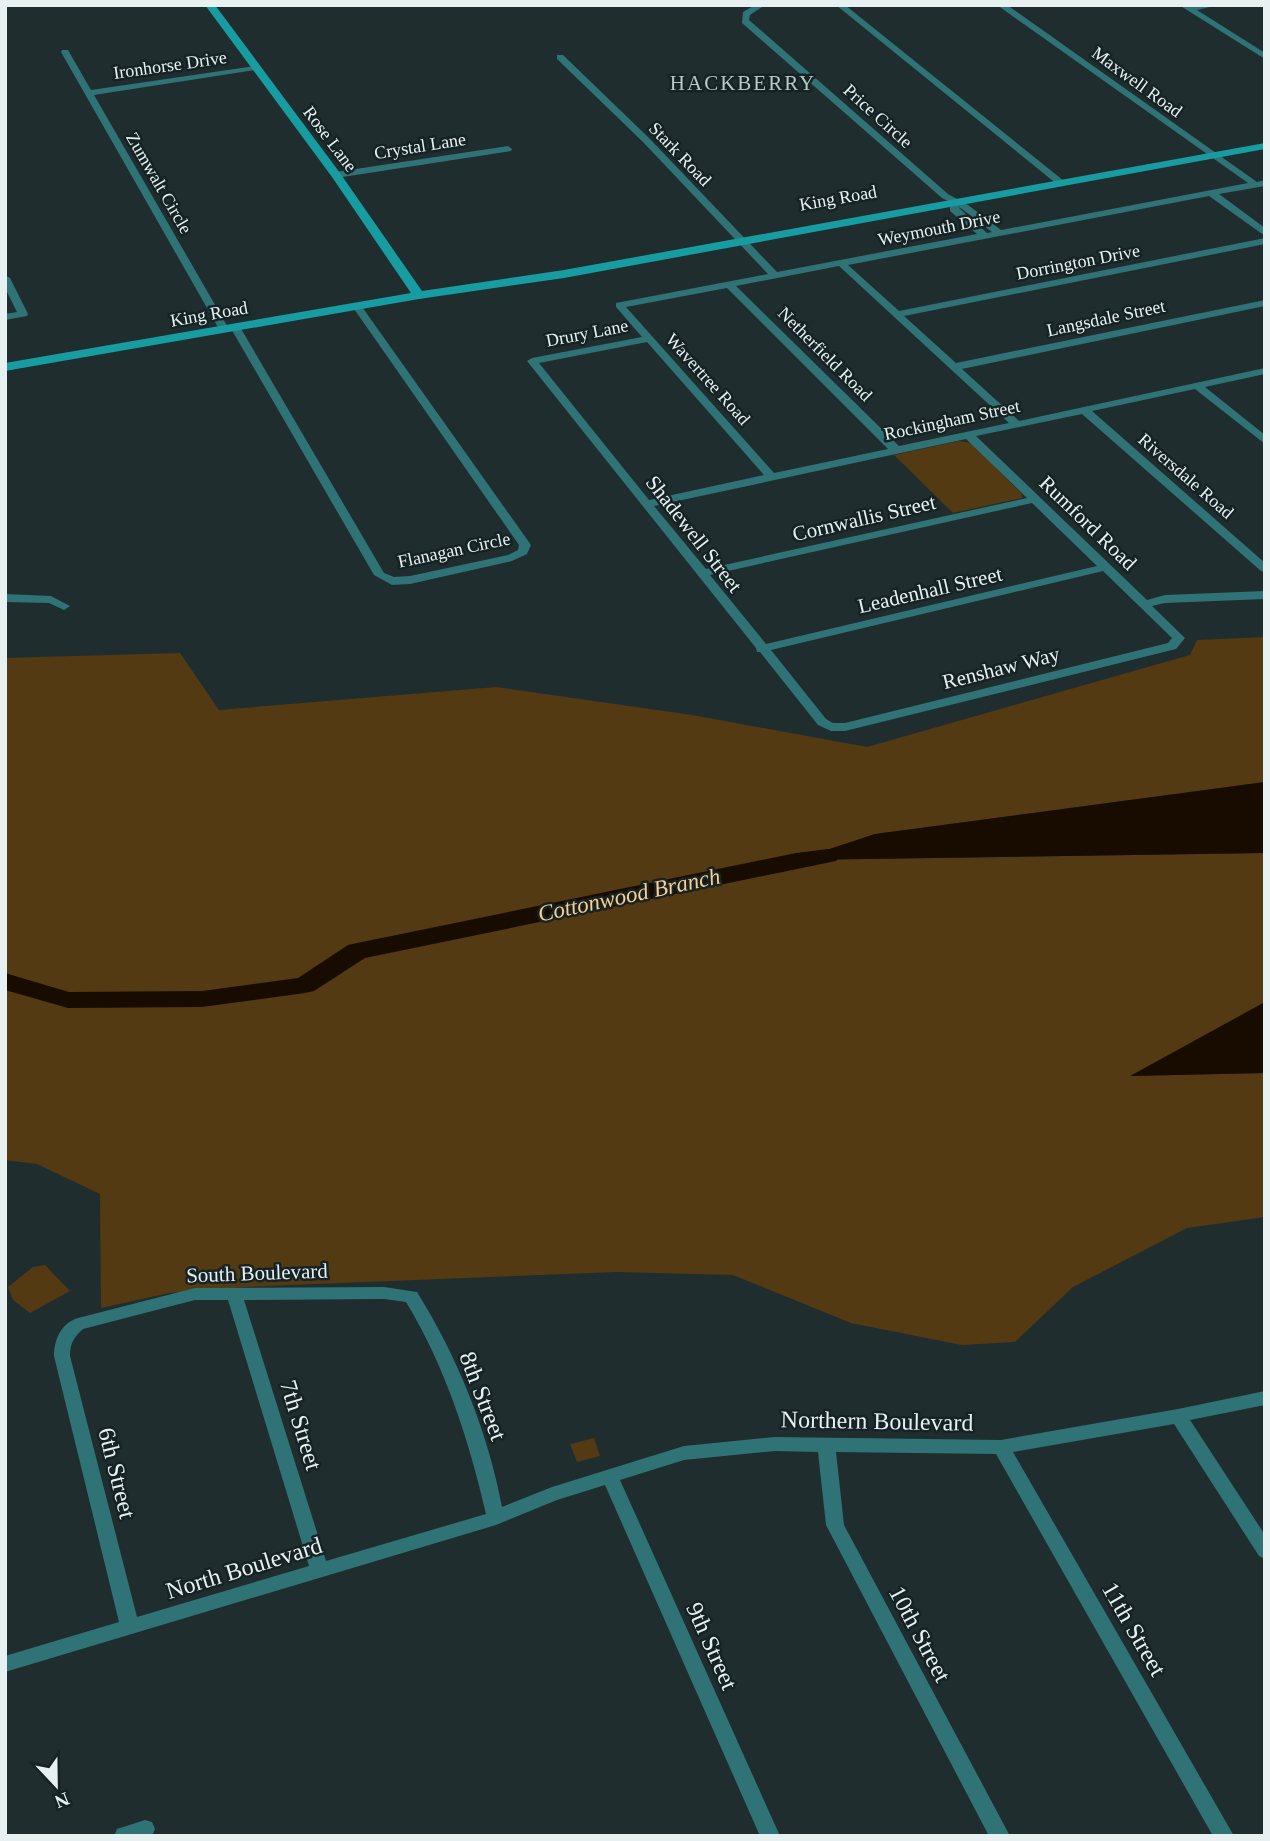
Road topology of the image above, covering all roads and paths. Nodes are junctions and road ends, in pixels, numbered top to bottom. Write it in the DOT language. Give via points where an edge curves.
graph roads {
  1 [pos="210,5"];
  2 [pos="761,5"];
  3 [pos="840,5"];
  4 [pos="1001,5"];
  5 [pos="1214,5"];
  6 [pos="1186,7"];
  7 [pos="65,52"];
  8 [pos="560,57"];
  9 [pos="1265,57"];
  10 [pos="255,68"];
  11 [pos="89,93"];
  12 [pos="1265,138"];
  13 [pos="1265,146"];
  14 [pos="508,149"];
  15 [pos="1209,152"];
  16 [pos="336,175"];
  17 [pos="1057,180"];
  18 [pos="1260,184"];
  19 [pos="1211,193"];
  20 [pos="949,200"];
  21 [pos="999,233"];
  22 [pos="1265,233"];
  23 [pos="985,236"];
  24 [pos="737,238"];
  25 [pos="1265,241"];
  26 [pos="841,263"];
  27 [pos="774,275"];
  28 [pos="5,278"];
  29 [pos="729,284"];
  30 [pos="419,295"];
  31 [pos="1265,303"];
  32 [pos="619,305"];
  33 [pos="357,306"];
  34 [pos="897,314"];
  35 [pos="5,317"];
  36 [pos="230,328"];
  37 [pos="649,339"];
  38 [pos="531,361"];
  39 [pos="5,367"];
  40 [pos="954,367"];
  41 [pos="1265,371"];
  42 [pos="1197,386"];
  43 [pos="1084,410"];
  44 [pos="1016,424"];
  45 [pos="968,435"];
  46 [pos="1265,441"];
  47 [pos="897,450"];
  48 [pos="771,476"];
  49 [pos="1035,499"];
  50 [pos="646,503"];
  51 [pos="1107,567"];
  52 [pos="1265,569"];
  53 [pos="701,574"];
  54 [pos="1265,595"];
  55 [pos="5,598"];
  56 [pos="1146,604"];
  57 [pos="64,606"];
  58 [pos="1177,641"];
  59 [pos="761,649"];
  60 [pos="831,727"];
  61 [pos="234,1294"];
  62 [pos="411,1296"];
  63 [pos="68,1332"];
  64 [pos="1265,1398"];
  65 [pos="1178,1416"];
  66 [pos="826,1446"];
  67 [pos="1001,1447"];
  68 [pos="609,1475"];
  69 [pos="496,1518"];
  70 [pos="1265,1551"];
  71 [pos="320,1571"];
  72 [pos="130,1627"];
  73 [pos="5,1664"];
  74 [pos="145,1829"];
  75 [pos="124,1836"];
  76 [pos="769,1836"];
  77 [pos="1000,1836"];
  78 [pos="1224,1836"];
  1 -- 10 [label="street, Rose Lane"];
  2 -- 20 [label="street, Price Circle" via="746,14 745,21"];
  3 -- 17 [label="street"];
  4 -- 15 [label="street, Maxwell Road"];
  5 -- 6 [label="street"];
  6 -- 9 [label="street"];
  7 -- 11 [label="street, Zumwalt Circle"];
  8 -- 24 [label="street, Stark Road"];
  10 -- 11 [label="street, Ironhorse Drive"];
  10 -- 16 [label="street, Rose Lane"];
  11 -- 36 [label="street, Zumwalt Circle"];
  12 -- 15 [label="street, King Road"];
  13 -- 15 [label="street, King Road"];
  14 -- 16 [label="street, Crystal Lane"];
  15 -- 17 [label="street, King Road"];
  15 -- 18 [label="street, Maxwell Road"];
  16 -- 30 [label="street, Rose Lane"];
  17 -- 20 [label="street, King Road"];
  18 -- 19 [label="street, Weymouth Drive"];
  19 -- 21 [label="street, Weymouth Drive"];
  19 -- 22 [label="street"];
  20 -- 21 [label="street"];
  20 -- 23 [label="street" via="953,209"];
  20 -- 24 [label="street, King Road"];
  21 -- 23 [label="street, Weymouth Drive"];
  23 -- 26 [label="street, Weymouth Drive"];
  24 -- 27 [label="street, Stark Road"];
  24 -- 30 [label="street, King Road" via="439,295"];
  25 -- 34 [label="street, Dorrington Drive"];
  26 -- 27 [label="street, Weymouth Drive"];
  26 -- 34 [label="street"];
  27 -- 29 [label="street, Weymouth Drive"];
  28 -- 35 [label="street" via="23,314"];
  29 -- 32 [label="street, Weymouth Drive"];
  29 -- 47 [label="street, Netherfield Road"];
  30 -- 33 [label="street, King Road"];
  31 -- 40 [label="street, Langsdale Street"];
  32 -- 37 [label="street, Wavertree Road"];
  33 -- 36 [label="street, King Road"];
  33 -- 36 [label="street, Flanagan Circle" via="525,545 523,552 410,580 392,581 380,575"];
  34 -- 40 [label="street"];
  36 -- 39 [label="street, King Road"];
  37 -- 38 [label="street, Drury Lane"];
  37 -- 48 [label="street, Wavertree Road"];
  38 -- 50 [label="street, Shadewell Street"];
  40 -- 44 [label="street"];
  41 -- 42 [label="street, Rockingham Street"];
  42 -- 43 [label="street, Rockingham Street"];
  42 -- 46 [label="street"];
  43 -- 44 [label="street, Rockingham Street"];
  43 -- 52 [label="street, Riversdale Road"];
  44 -- 45 [label="street, Rockingham Street"];
  45 -- 47 [label="street, Rockingham Street"];
  45 -- 49 [label="street, Rumford Road"];
  47 -- 48 [label="street, Rockingham Street"];
  48 -- 50 [label="street, Rockingham Street"];
  49 -- 51 [label="street, Rumford Road"];
  49 -- 53 [label="street, Cornwallis Street"];
  50 -- 53 [label="street, Shadewell Street"];
  51 -- 56 [label="street, Rumford Road"];
  51 -- 59 [label="street, Leadenhall Street"];
  53 -- 59 [label="street, Shadewell Street"];
  54 -- 56 [label="street" via="1165,599"];
  55 -- 57 [label="street" via="51,600"];
  56 -- 58 [label="street, Rumford Road" via="1176,633"];
  58 -- 60 [label="street, Renshaw Way" via="1172,646"];
  59 -- 60 [label="street, Shadewell Street"];
  61 -- 62 [label="street, South Boulevard"];
  61 -- 63 [label="street, South Boulevard" via="195,1294 78,1324"];
  61 -- 71 [label="street, 7th Street"];
  62 -- 69 [label="street, 8th Street" via="426,1318 456,1392 486,1474"];
  63 -- 72 [label="street, 6th Street" via="61,1344 62,1356"];
  64 -- 65 [label="street, Northern Boulevard"];
  65 -- 67 [label="street, Northern Boulevard"];
  65 -- 70 [label="street"];
  66 -- 67 [label="street, Northern Boulevard"];
  66 -- 68 [label="street, Northern Boulevard" via="775,1444 684,1453"];
  66 -- 77 [label="street, 10th Street" via="835,1525"];
  67 -- 78 [label="street, 11th Street"];
  68 -- 69 [label="street, Northern Boulevard"];
  68 -- 76 [label="street, 9th Street"];
  69 -- 71 [label="street, North Boulevard"];
  71 -- 72 [label="street, North Boulevard"];
  72 -- 73 [label="street, North Boulevard"];
  74 -- 75 [label="street"];
}
